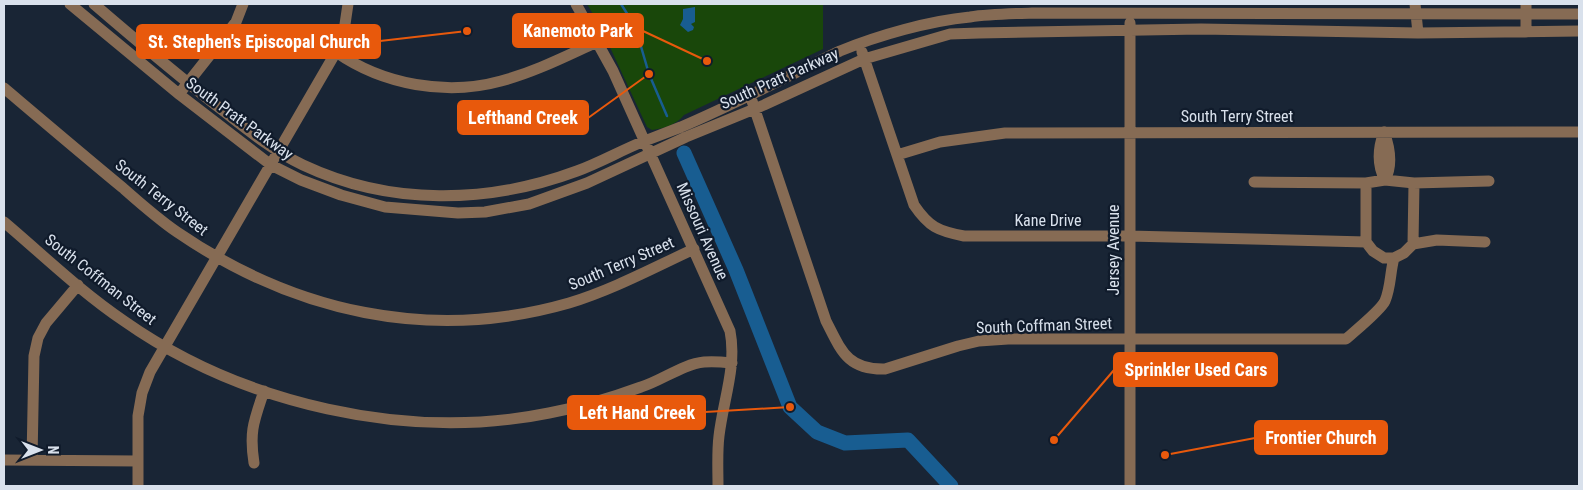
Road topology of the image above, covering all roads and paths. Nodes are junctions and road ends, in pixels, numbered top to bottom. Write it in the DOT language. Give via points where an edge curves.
graph roads {
  1 [pos="70,4"];
  2 [pos="96,4"];
  3 [pos="243,4"];
  4 [pos="348,4"];
  5 [pos="576,4"];
  6 [pos="971,4"];
  7 [pos="1225,8"];
  8 [pos="1416,9"];
  9 [pos="1525,9"];
  10 [pos="1130,14"];
  11 [pos="1579,14"];
  12 [pos="971,16"];
  13 [pos="86,17"];
  14 [pos="1130,30"];
  15 [pos="1226,30"];
  16 [pos="1579,30"];
  17 [pos="979,32"];
  18 [pos="1526,32"];
  19 [pos="1418,33"];
  20 [pos="597,42"];
  21 [pos="859,43"];
  22 [pos="336,52"];
  23 [pos="864,58"];
  24 [pos="187,82"];
  25 [pos="4,88"];
  26 [pos="180,95"];
  27 [pos="750,95"];
  28 [pos="755,108"];
  29 [pos="1130,132"];
  30 [pos="1384,132"];
  31 [pos="1579,132"];
  32 [pos="644,141"];
  33 [pos="279,151"];
  34 [pos="650,154"];
  35 [pos="897,155"];
  36 [pos="271,165"];
  37 [pos="1385,180"];
  38 [pos="1489,181"];
  39 [pos="1254,182"];
  40 [pos="1414,182"];
  41 [pos="1366,183"];
  42 [pos="4,222"];
  43 [pos="1130,236"];
  44 [pos="1366,242"];
  45 [pos="1485,242"];
  46 [pos="1413,244"];
  47 [pos="694,249"];
  48 [pos="217,258"];
  49 [pos="1394,258"];
  50 [pos="78,285"];
  51 [pos="1130,339"];
  52 [pos="164,347"];
  53 [pos="732,363"];
  54 [pos="264,391"];
  55 [pos="4,460"];
  56 [pos="32,460"];
  57 [pos="138,461"];
  58 [pos="254,462"];
  59 [pos="138,486"];
  60 [pos="718,486"];
  61 [pos="1130,486"];
  1 -- 13 [label="street, South Pratt Parkway"];
  2 -- 13 [label="street"];
  2 -- 24 [label="street, South Pratt Parkway"];
  3 -- 24 [label="street" via="236,22"];
  4 -- 22 [label="street" via="344,31"];
  5 -- 20 [label="street, Missouri Avenue"];
  6 -- 12 [label="street"];
  7 -- 8 [label="street, South Pratt Parkway"];
  7 -- 10 [label="street, South Pratt Parkway"];
  7 -- 15 [label="street"];
  8 -- 9 [label="street, South Pratt Parkway"];
  8 -- 19 [label="street"];
  9 -- 11 [label="street, South Pratt Parkway"];
  9 -- 18 [label="street"];
  10 -- 12 [label="street, South Pratt Parkway"];
  10 -- 14 [label="street, Jersey Avenue"];
  12 -- 17 [label="street"];
  12 -- 21 [label="street, South Pratt Parkway"];
  13 -- 26 [label="street, South Pratt Parkway"];
  14 -- 15 [label="street, South Pratt Parkway"];
  14 -- 17 [label="street, South Pratt Parkway"];
  14 -- 29 [label="street, Jersey Avenue"];
  15 -- 19 [label="street, South Pratt Parkway"];
  16 -- 18 [label="street, South Pratt Parkway"];
  17 -- 23 [label="street, South Pratt Parkway" via="950,34"];
  18 -- 19 [label="street, South Pratt Parkway"];
  20 -- 22 [label="street" via="535,70 500,82 473,86 417,85 365,69"];
  20 -- 32 [label="street, Missouri Avenue"];
  21 -- 23 [label="street, Kane Drive"];
  21 -- 27 [label="street, South Pratt Parkway"];
  22 -- 33 [label="street"];
  23 -- 28 [label="street, South Pratt Parkway"];
  23 -- 35 [label="street, Kane Drive"];
  24 -- 26 [label="street"];
  24 -- 33 [label="street, South Pratt Parkway"];
  25 -- 48 [label="street, South Terry Street" via="175,232"];
  26 -- 36 [label="street, South Pratt Parkway"];
  27 -- 28 [label="street, South Coffman Street"];
  27 -- 32 [label="street, South Pratt Parkway"];
  28 -- 34 [label="street, South Pratt Parkway"];
  28 -- 51 [label="street, South Coffman Street" via="826,321 842,352 858,365 884,369 979,341"];
  29 -- 30 [label="street, South Terry Street"];
  29 -- 35 [label="street, South Terry Street" via="1005,133 940,142"];
  29 -- 43 [label="street, Jersey Avenue"];
  30 -- 31 [label="street, South Terry Street"];
  30 -- 37 [label="street" via="1380,145 1380,171"];
  32 -- 33 [label="street, South Pratt Parkway" via="577,171 540,183 471,196 445,197 385,192 350,183 302,165"];
  32 -- 34 [label="street, Missouri Avenue"];
  33 -- 36 [label="street"];
  34 -- 36 [label="street, South Pratt Parkway" via="587,183 529,204 458,213 385,207 341,195"];
  34 -- 47 [label="street, Missouri Avenue"];
  35 -- 43 [label="street, Kane Drive" via="914,205 923,218 944,232 964,236"];
  36 -- 48 [label="street"];
  37 -- 40 [label="street"];
  37 -- 41 [label="street"];
  38 -- 40 [label="street"];
  39 -- 41 [label="street"];
  40 -- 46 [label="street"];
  41 -- 44 [label="street"];
  42 -- 50 [label="street, South Coffman Street"];
  43 -- 44 [label="street, Kane Drive"];
  43 -- 51 [label="street, Jersey Avenue"];
  44 -- 49 [label="street" via="1372,251 1384,258"];
  45 -- 46 [label="street" via="1437,240"];
  46 -- 49 [label="street"];
  47 -- 48 [label="street, South Terry Street" via="570,303 536,311 459,320 410,319 346,310 265,282"];
  47 -- 53 [label="street, Missouri Avenue" via="730,332"];
  48 -- 52 [label="street"];
  49 -- 51 [label="street, South Coffman Street" via="1384,303 1346,339"];
  50 -- 52 [label="street, South Coffman Street" via="124,322"];
  50 -- 56 [label="street" via="46,323 38,338 34,356"];
  51 -- 61 [label="street, Jersey Avenue"];
  52 -- 54 [label="street, South Coffman Street"];
  52 -- 57 [label="street" via="142,393 138,416"];
  53 -- 54 [label="street, South Coffman Street" via="705,361 644,387 548,414 460,423 380,419 327,410"];
  53 -- 60 [label="street, Missouri Avenue" via="719,436"];
  54 -- 58 [label="street" via="252,426"];
  55 -- 56 [label="street"];
  56 -- 57 [label="street"];
  57 -- 59 [label="street"];
}
